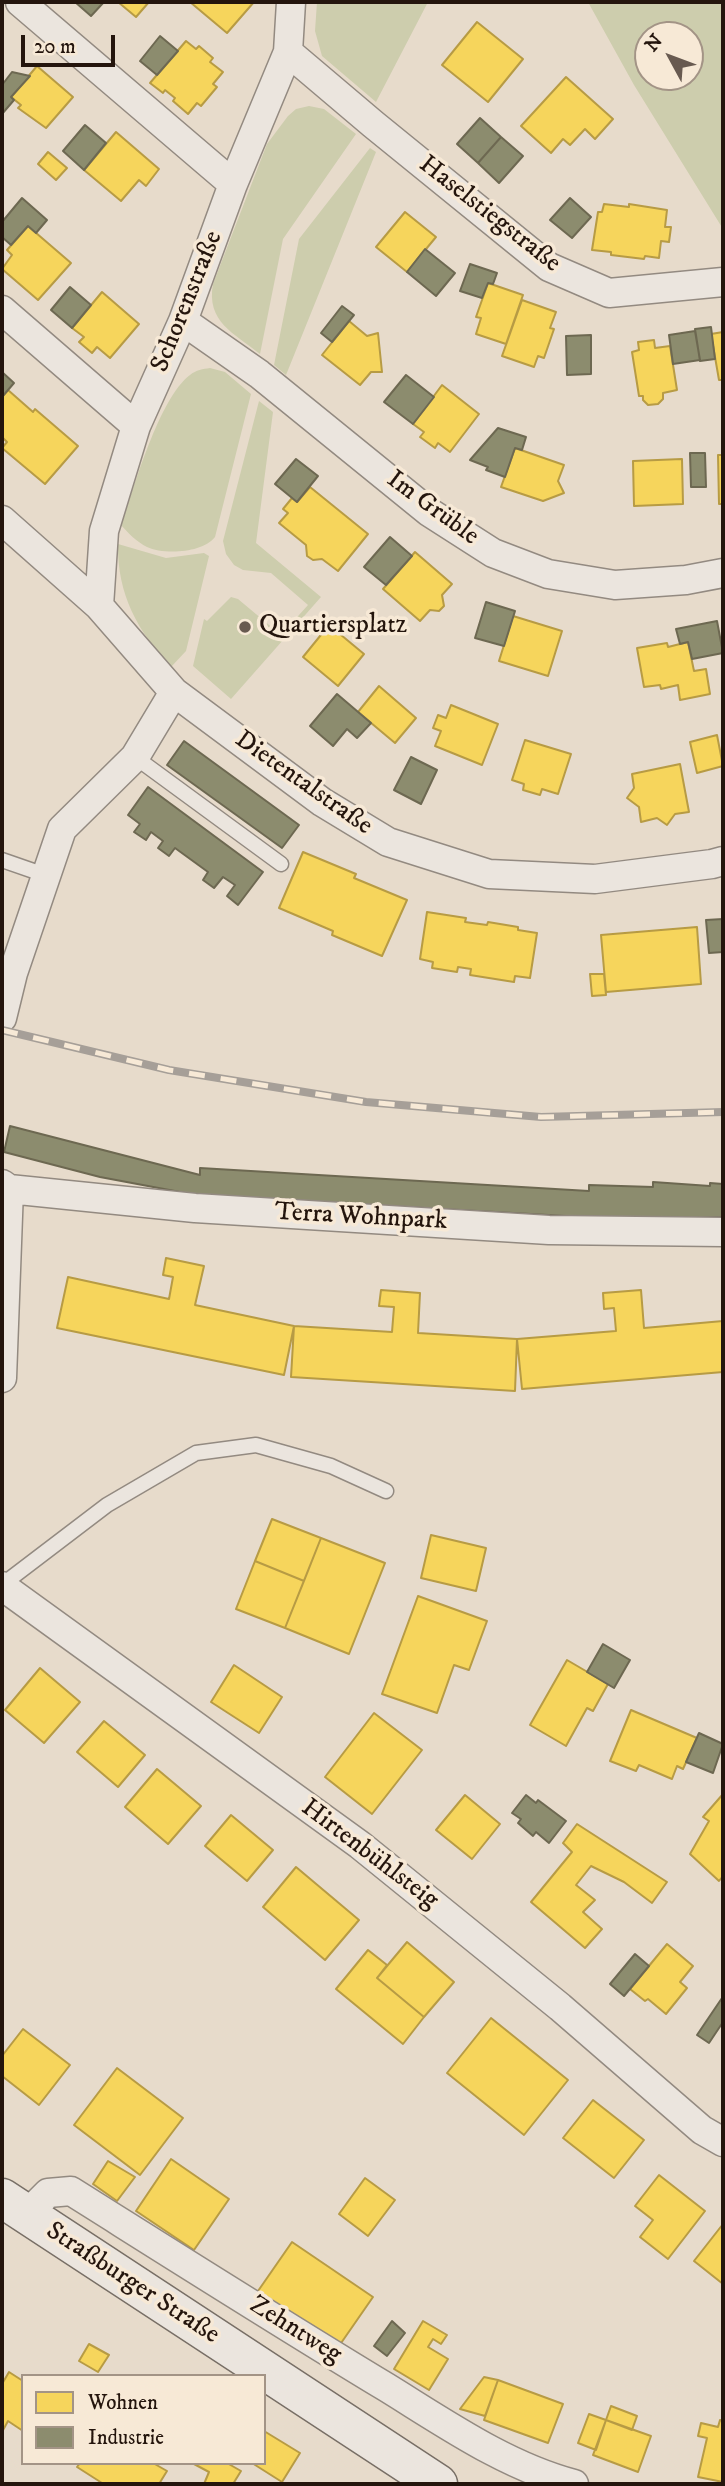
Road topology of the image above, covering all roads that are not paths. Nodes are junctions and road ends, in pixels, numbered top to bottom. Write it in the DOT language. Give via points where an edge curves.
graph roads {
  1 [pos="20,2"];
  2 [pos="291,2"];
  3 [pos="288,52"];
  4 [pos="233,184"];
  5 [pos="723,282"];
  6 [pos="2,310"];
  7 [pos="183,321"];
  8 [pos="136,426"];
  9 [pos="2,520"];
  10 [pos="723,573"];
  11 [pos="99,606"];
  12 [pos="174,692"];
  13 [pos="135,757"];
  14 [pos="2,860"];
  15 [pos="723,861"];
  16 [pos="281,864"];
  17 [pos="48,876"];
  18 [pos="2,1018"];
  19 [pos="6,1186"];
  20 [pos="723,1232"];
  21 [pos="2,1378"];
  22 [pos="386,1491"];
  23 [pos="2,1586"];
  24 [pos="723,2142"];
  25 [pos="14,2207"];
  26 [pos="438,2484"];
  27 [pos="574,2484"];
  1 -- 4 [label="street"];
  2 -- 3 [label="street, Schorenstraße"];
  3 -- 4 [label="street, Schorenstraße"];
  3 -- 5 [label="street, Haselstiegstraße" via="549,267 609,293"];
  4 -- 7 [label="street, Schorenstraße"];
  6 -- 8 [label="street"];
  7 -- 8 [label="street, Schorenstraße"];
  7 -- 10 [label="street, Im Grüble" via="259,374 429,512 494,552 548,574 615,585"];
  8 -- 11 [label="street, Schorenstraße" via="104,531"];
  9 -- 11 [label="street, Dietentalstraße"];
  11 -- 12 [label="street, Dietentalstraße"];
  12 -- 13 [label="street"];
  12 -- 15 [label="street, Dietentalstraße" via="322,802 388,842 489,874 595,879"];
  13 -- 16 [label="lane"];
  13 -- 17 [label="street" via="62,829"];
  14 -- 17 [label="lane"];
  17 -- 18 [label="street"];
  19 -- 20 [label="street, Terra Wohnpark" via="195,1208 522,1228"];
  19 -- 21 [label="street"];
  22 -- 23 [label="lane, Hirtenbühlsteig" via="331,1466 256,1445 196,1453 107,1505"];
  23 -- 24 [label="street, Hirtenbühlsteig" via="360,1845 702,2130"];
  25 -- 26 [label="main road, Straßburger Straße"];
  25 -- 27 [label="street, Zehntweg" via="48,2193 71,2191 492,2452"];
}
